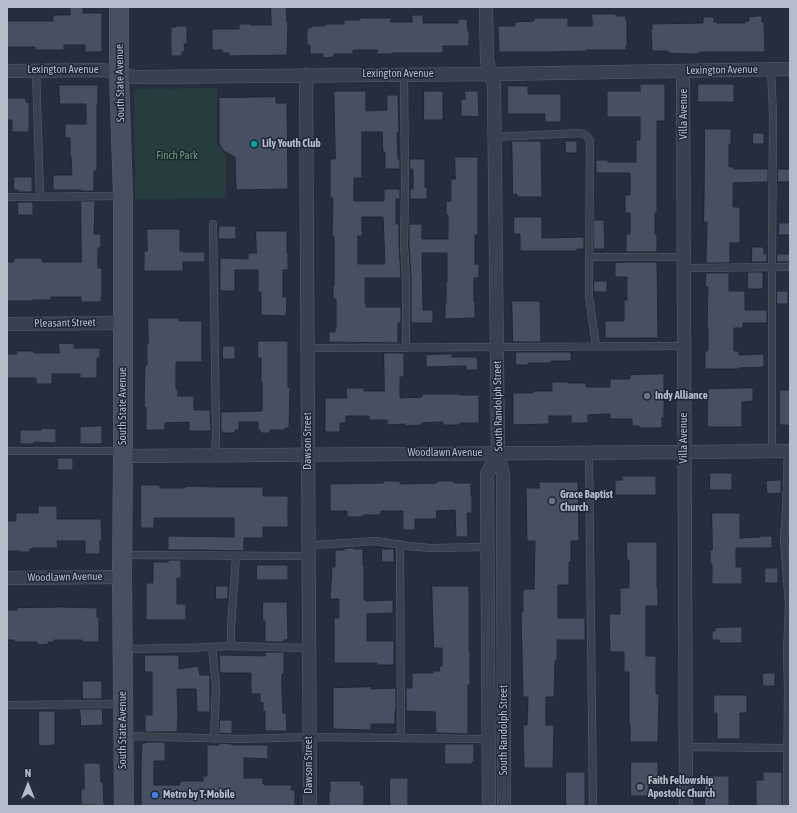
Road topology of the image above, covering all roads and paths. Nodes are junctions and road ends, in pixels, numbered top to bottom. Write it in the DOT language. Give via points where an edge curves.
graph roads {
  1 [pos="119,7"];
  2 [pos="486,7"];
  3 [pos="771,69"];
  4 [pos="790,69"];
  5 [pos="36,70"];
  6 [pos="7,71"];
  7 [pos="684,71"];
  8 [pos="119,74"];
  9 [pos="404,74"];
  10 [pos="491,74"];
  11 [pos="306,75"];
  12 [pos="495,137"];
  13 [pos="40,196"];
  14 [pos="122,196"];
  15 [pos="7,197"];
  16 [pos="213,224"];
  17 [pos="589,257"];
  18 [pos="684,263"];
  19 [pos="772,267"];
  20 [pos="790,267"];
  21 [pos="123,323"];
  22 [pos="7,324"];
  23 [pos="596,346"];
  24 [pos="684,346"];
  25 [pos="497,347"];
  26 [pos="406,348"];
  27 [pos="307,349"];
  28 [pos="772,450"];
  29 [pos="789,450"];
  30 [pos="7,451"];
  31 [pos="684,452"];
  32 [pos="124,453"];
  33 [pos="498,453"];
  34 [pos="589,453"];
  35 [pos="308,454"];
  36 [pos="215,455"];
  37 [pos="400,544"];
  38 [pos="488,546"];
  39 [pos="308,552"];
  40 [pos="122,555"];
  41 [pos="236,556"];
  42 [pos="122,577"];
  43 [pos="7,578"];
  44 [pos="231,646"];
  45 [pos="212,647"];
  46 [pos="309,648"];
  47 [pos="123,649"];
  48 [pos="123,704"];
  49 [pos="7,706"];
  50 [pos="124,736"];
  51 [pos="309,737"];
  52 [pos="401,738"];
  53 [pos="214,739"];
  54 [pos="482,739"];
  55 [pos="686,747"];
  56 [pos="789,748"];
  57 [pos="124,806"];
  58 [pos="310,806"];
  59 [pos="489,806"];
  60 [pos="504,806"];
  61 [pos="593,806"];
  62 [pos="686,806"];
  63 [pos="787,806"];
  1 -- 8 [label="street, South State Avenue"];
  2 -- 10 [label="street, South Randolph Street" via="487,60"];
  3 -- 4 [label="street, Lexington Avenue"];
  3 -- 7 [label="street, Lexington Avenue"];
  3 -- 19 [label="lane"];
  5 -- 6 [label="street, Lexington Avenue"];
  5 -- 8 [label="street, Lexington Avenue" via="102,70"];
  5 -- 13 [label="lane"];
  7 -- 10 [label="street, Lexington Avenue"];
  7 -- 18 [label="street, Villa Avenue"];
  8 -- 11 [label="street, Lexington Avenue" via="136,77"];
  8 -- 14 [label="street, South State Avenue"];
  9 -- 10 [label="street, Lexington Avenue"];
  9 -- 11 [label="street, Lexington Avenue"];
  9 -- 26 [label="lane"];
  10 -- 12 [label="street, South Randolph Street" via="494,84"];
  11 -- 27 [label="street, Dawson Street"];
  12 -- 17 [label="lane" via="581,133 587,136 590,141"];
  12 -- 25 [label="street, South Randolph Street"];
  13 -- 14 [label="lane"];
  13 -- 15 [label="lane"];
  14 -- 21 [label="street, South State Avenue"];
  16 -- 36 [label="lane"];
  17 -- 18 [label="lane"];
  17 -- 23 [label="lane" via="589,296"];
  18 -- 19 [label="lane"];
  18 -- 24 [label="street, Villa Avenue"];
  19 -- 20 [label="lane"];
  19 -- 28 [label="lane"];
  21 -- 22 [label="street, Pleasant Street"];
  21 -- 32 [label="street, South State Avenue"];
  23 -- 24 [label="lane"];
  23 -- 25 [label="lane"];
  24 -- 31 [label="street, Villa Avenue"];
  25 -- 26 [label="lane"];
  25 -- 33 [label="street, South Randolph Street"];
  26 -- 27 [label="lane"];
  27 -- 35 [label="street, Dawson Street"];
  28 -- 29 [label="street, Woodlawn Avenue"];
  28 -- 31 [label="street, Woodlawn Avenue"];
  29 -- 56 [label="lane" via="784,540 789,604"];
  30 -- 32 [label="lane"];
  31 -- 34 [label="street, Woodlawn Avenue"];
  31 -- 55 [label="street, Villa Avenue"];
  32 -- 36 [label="street, Woodlawn Avenue"];
  32 -- 40 [label="street, South State Avenue"];
  33 -- 34 [label="street, Woodlawn Avenue"];
  33 -- 35 [label="street, Woodlawn Avenue"];
  33 -- 38 [label="street" via="487,474"];
  33 -- 60 [label="street, South Randolph Street" via="503,474"];
  34 -- 61 [label="lane"];
  35 -- 36 [label="street, Woodlawn Avenue"];
  35 -- 39 [label="street, Dawson Street"];
  37 -- 38 [label="lane" via="430,548"];
  37 -- 39 [label="lane" via="376,541 316,545"];
  37 -- 52 [label="lane"];
  38 -- 59 [label="street"];
  39 -- 41 [label="lane" via="300,556"];
  39 -- 46 [label="street, Dawson Street"];
  40 -- 41 [label="lane"];
  40 -- 42 [label="street, South State Avenue"];
  41 -- 44 [label="lane"];
  42 -- 43 [label="street, Woodlawn Avenue"];
  42 -- 47 [label="street, South State Avenue"];
  44 -- 45 [label="lane"];
  44 -- 46 [label="lane"];
  45 -- 47 [label="lane"];
  45 -- 53 [label="lane" via="216,686"];
  46 -- 51 [label="street, Dawson Street"];
  47 -- 48 [label="street, South State Avenue"];
  48 -- 49 [label="lane"];
  48 -- 50 [label="street, South State Avenue"];
  50 -- 53 [label="lane"];
  50 -- 57 [label="street, South State Avenue"];
  51 -- 52 [label="lane"];
  51 -- 53 [label="lane"];
  51 -- 58 [label="street, Dawson Street"];
  52 -- 54 [label="lane"];
  55 -- 56 [label="lane"];
  55 -- 62 [label="street, Villa Avenue"];
  56 -- 63 [label="lane"];
}
